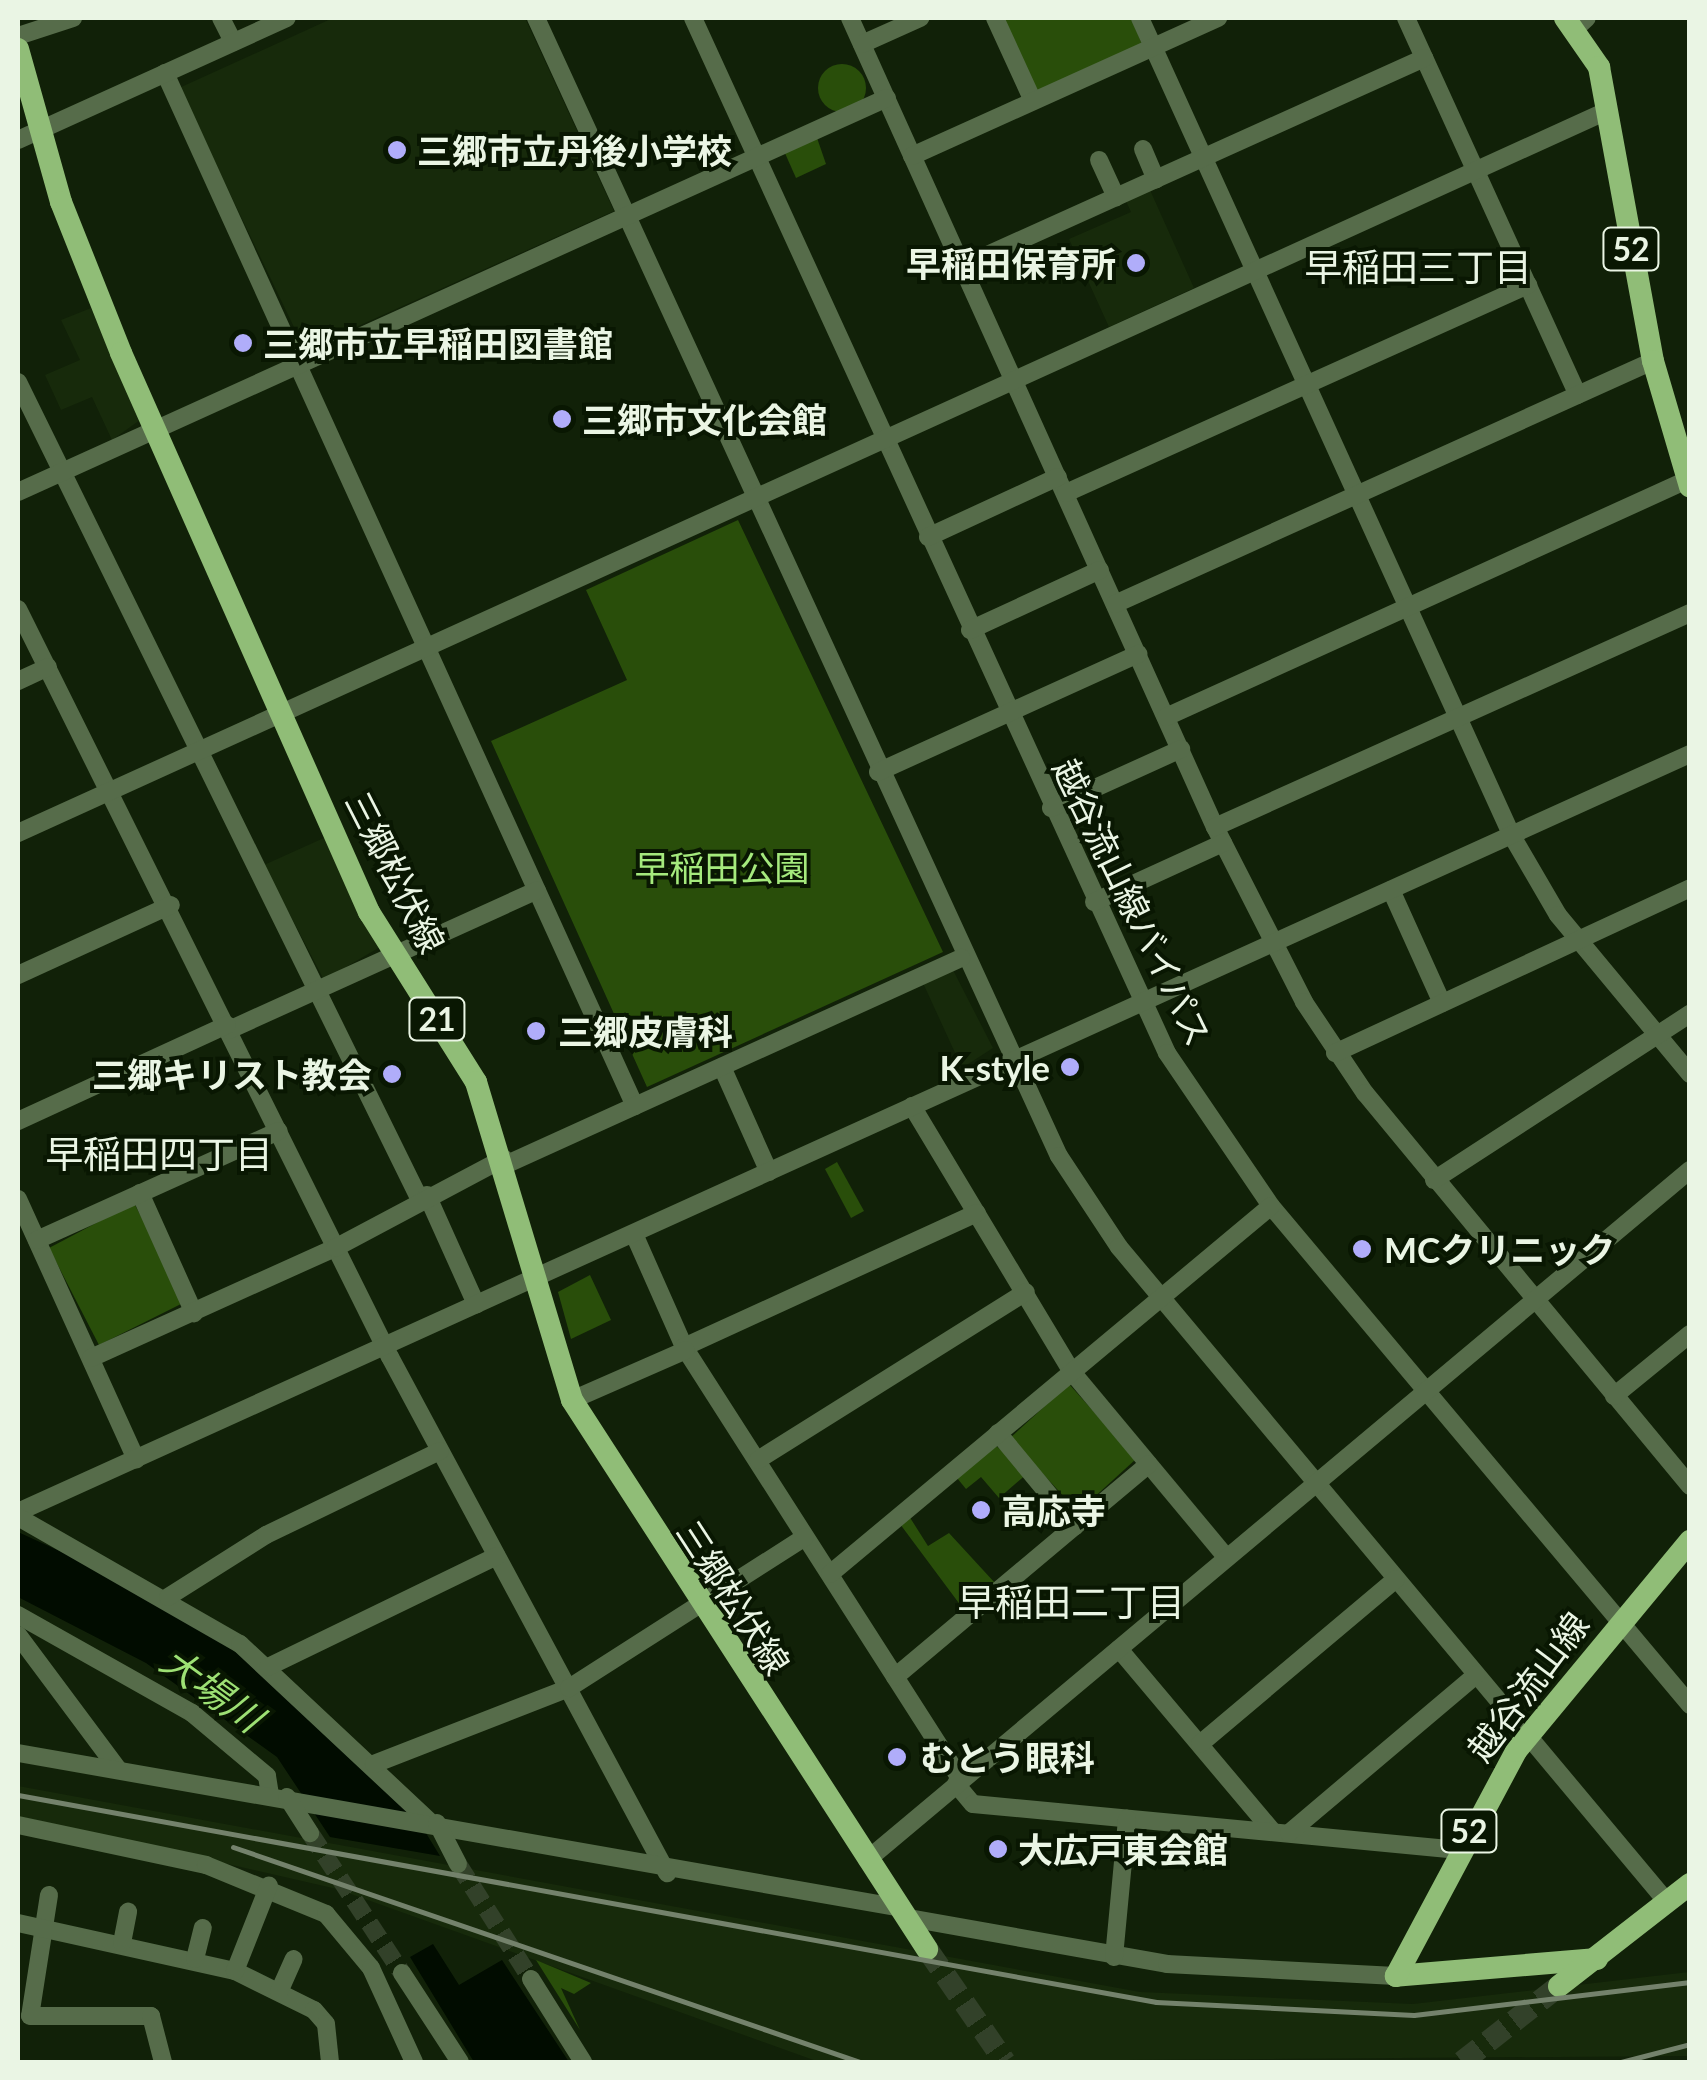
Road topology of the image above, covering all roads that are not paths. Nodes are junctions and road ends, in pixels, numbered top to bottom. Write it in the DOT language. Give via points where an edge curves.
graph roads {
  1 [pos="73,18"];
  2 [pos="221,18"];
  3 [pos="286,18"];
  4 [pos="536,18"];
  5 [pos="694,18"];
  6 [pos="850,18"];
  7 [pos="920,18"];
  8 [pos="995,18"];
  9 [pos="1140,18"];
  10 [pos="1218,18"];
  11 [pos="1406,18"];
  12 [pos="1576,22"];
  13 [pos="232,42"];
  14 [pos="862,44"];
  15 [pos="1154,47"];
  16 [pos="18,48"];
  17 [pos="1424,58"];
  18 [pos="165,73"];
  19 [pos="887,98"];
  20 [pos="1033,101"];
  21 [pos="1607,112"];
  22 [pos="40,130"];
  23 [pos="18,140"];
  24 [pos="1143,149"];
  25 [pos="912,156"];
  26 [pos="757,157"];
  27 [pos="1203,158"];
  28 [pos="1098,160"];
  29 [pos="1476,172"];
  30 [pos="1156,179"];
  31 [pos="1116,197"];
  32 [pos="626,216"];
  33 [pos="963,266"];
  34 [pos="1255,271"];
  35 [pos="1528,284"];
  36 [pos="1653,361"];
  37 [pos="299,365"];
  38 [pos="1015,380"];
  39 [pos="18,382"];
  40 [pos="1307,384"];
  41 [pos="1578,395"];
  42 [pos="155,430"];
  43 [pos="884,440"];
  44 [pos="62,472"];
  45 [pos="1688,484"];
  46 [pos="1062,485"];
  47 [pos="18,492"];
  48 [pos="1357,496"];
  49 [pos="754,498"];
  50 [pos="928,538"];
  51 [pos="1100,570"];
  52 [pos="1116,604"];
  53 [pos="1407,607"];
  54 [pos="18,609"];
  55 [pos="1690,614"];
  56 [pos="970,630"];
  57 [pos="427,647"];
  58 [pos="1138,654"];
  59 [pos="48,667"];
  60 [pos="18,681"];
  61 [pos="281,713"];
  62 [pos="1008,714"];
  63 [pos="1166,717"];
  64 [pos="1458,718"];
  65 [pos="1181,748"];
  66 [pos="199,752"];
  67 [pos="1690,754"];
  68 [pos="878,772"];
  69 [pos="111,790"];
  70 [pos="1051,808"];
  71 [pos="18,832"];
  72 [pos="1219,835"];
  73 [pos="1512,836"];
  74 [pos="1690,888"];
  75 [pos="537,890"];
  76 [pos="1391,890"];
  77 [pos="1094,902"];
  78 [pos="171,904"];
  79 [pos="1578,940"];
  80 [pos="1272,944"];
  81 [pos="396,955"];
  82 [pos="962,958"];
  83 [pos="18,974"];
  84 [pos="316,992"];
  85 [pos="1442,1003"];
  86 [pos="1141,1004"];
  87 [pos="1690,1014"];
  88 [pos="228,1027"];
  89 [pos="1657,1035"];
  90 [pos="1335,1053"];
  91 [pos="1010,1062"];
  92 [pos="722,1066"];
  93 [pos="1690,1074"];
  94 [pos="636,1106"];
  95 [pos="912,1106"];
  96 [pos="18,1121"];
  97 [pos="278,1131"];
  98 [pos="506,1161"];
  99 [pos="1690,1170"];
  100 [pos="769,1172"];
  101 [pos="1434,1180"];
  102 [pos="140,1194"];
  103 [pos="423,1197"];
  104 [pos="18,1199"];
  105 [pos="1270,1206"];
  106 [pos="977,1213"];
  107 [pos="634,1234"];
  108 [pos="37,1240"];
  109 [pos="336,1248"];
  110 [pos="537,1277"];
  111 [pos="1026,1292"];
  112 [pos="1161,1298"];
  113 [pos="1535,1300"];
  114 [pos="476,1304"];
  115 [pos="194,1313"];
  116 [pos="1690,1334"];
  117 [pos="384,1347"];
  118 [pos="685,1348"];
  119 [pos="91,1358"];
  120 [pos="1072,1372"];
  121 [pos="1425,1392"];
  122 [pos="1614,1396"];
  123 [pos="572,1400"];
  124 [pos="998,1434"];
  125 [pos="440,1451"];
  126 [pos="136,1458"];
  127 [pos="758,1460"];
  128 [pos="1149,1464"];
  129 [pos="1317,1483"];
  130 [pos="1690,1486"];
  131 [pos="18,1511"];
  132 [pos="1075,1526"];
  133 [pos="805,1537"];
  134 [pos="1690,1541"];
  135 [pos="498,1556"];
  136 [pos="1228,1558"];
  137 [pos="830,1574"];
  138 [pos="1396,1578"];
  139 [pos="168,1597"];
  140 [pos="697,1605"];
  141 [pos="18,1615"];
  142 [pos="1619,1623"];
  143 [pos="18,1636"];
  144 [pos="1119,1649"];
  145 [pos="268,1667"];
  146 [pos="1476,1676"];
  147 [pos="895,1677"];
  148 [pos="569,1688"];
  149 [pos="1690,1705"];
  150 [pos="1527,1735"];
  151 [pos="1200,1744"];
  152 [pos="18,1753"];
  153 [pos="374,1764"];
  154 [pos="118,1770"];
  155 [pos="958,1782"];
  156 [pos="286,1797"];
  157 [pos="1127,1819"];
  158 [pos="428,1820"];
  159 [pos="18,1825"];
  160 [pos="1281,1832"];
  161 [pos="310,1833"];
  162 [pos="1459,1850"];
  163 [pos="867,1860"];
  164 [pos="458,1864"];
  165 [pos="667,1872"];
  166 [pos="1690,1884"];
  167 [pos="269,1886"];
  168 [pos="49,1895"];
  169 [pos="1667,1902"];
  170 [pos="128,1912"];
  171 [pos="905,1913"];
  172 [pos="18,1923"];
  173 [pos="45,1927"];
  174 [pos="203,1928"];
  175 [pos="122,1942"];
  176 [pos="927,1950"];
  177 [pos="1114,1957"];
  178 [pos="195,1959"];
  179 [pos="294,1959"];
  180 [pos="1597,1960"];
  181 [pos="235,1971"];
  182 [pos="402,1973"];
  183 [pos="1396,1976"];
  184 [pos="531,1979"];
  185 [pos="1559,1986"];
  186 [pos="279,1992"];
  187 [pos="163,2062"];
  188 [pos="330,2062"];
  189 [pos="414,2062"];
  190 [pos="460,2062"];
  191 [pos="583,2062"];
  1 -- 16 [label="street"];
  2 -- 13 [label="street"];
  3 -- 13 [label="street"];
  4 -- 32 [label="street"];
  5 -- 26 [label="street, 越谷流山線バイパス"];
  6 -- 14 [label="street"];
  7 -- 14 [label="street"];
  8 -- 20 [label="street"];
  9 -- 15 [label="street"];
  10 -- 15 [label="street"];
  11 -- 17 [label="street"];
  12 -- 21 [label="main road, 52" via="1599,67"];
  13 -- 18 [label="street"];
  14 -- 19 [label="street"];
  15 -- 20 [label="street"];
  15 -- 27 [label="street"];
  16 -- 22 [label="main road, 三郷松伏線 / 21"];
  17 -- 27 [label="street"];
  17 -- 29 [label="street"];
  18 -- 22 [label="street"];
  18 -- 37 [label="street"];
  19 -- 25 [label="street"];
  19 -- 26 [label="street"];
  20 -- 25 [label="street"];
  21 -- 29 [label="street"];
  21 -- 36 [label="main road, 52"];
  22 -- 23 [label="street"];
  22 -- 42 [label="main road, 三郷松伏線 / 21"];
  24 -- 30 [label="street"];
  25 -- 33 [label="street"];
  26 -- 32 [label="street"];
  26 -- 43 [label="street, 越谷流山線バイパス"];
  27 -- 30 [label="street"];
  27 -- 34 [label="street"];
  28 -- 31 [label="street"];
  29 -- 34 [label="street"];
  29 -- 35 [label="street"];
  30 -- 31 [label="street"];
  31 -- 33 [label="street"];
  32 -- 37 [label="street"];
  32 -- 49 [label="street"];
  33 -- 38 [label="street"];
  34 -- 38 [label="street"];
  34 -- 40 [label="street"];
  35 -- 40 [label="street"];
  35 -- 41 [label="street"];
  36 -- 41 [label="street"];
  36 -- 45 [label="main road, 52"];
  37 -- 42 [label="street"];
  37 -- 57 [label="street"];
  38 -- 43 [label="street"];
  38 -- 46 [label="street"];
  39 -- 44 [label="street"];
  40 -- 46 [label="street"];
  40 -- 48 [label="street"];
  41 -- 48 [label="street"];
  42 -- 44 [label="street"];
  42 -- 61 [label="main road, 三郷松伏線 / 21"];
  43 -- 49 [label="street"];
  43 -- 50 [label="street, 越谷流山線バイパス"];
  44 -- 47 [label="street"];
  44 -- 66 [label="street"];
  45 -- 53 [label="street"];
  46 -- 50 [label="street"];
  46 -- 51 [label="street"];
  48 -- 52 [label="street"];
  48 -- 53 [label="street"];
  49 -- 57 [label="street"];
  49 -- 68 [label="street"];
  50 -- 56 [label="street, 越谷流山線バイパス"];
  51 -- 52 [label="street"];
  51 -- 56 [label="street"];
  52 -- 58 [label="street"];
  53 -- 63 [label="street"];
  53 -- 64 [label="street"];
  54 -- 59 [label="street"];
  55 -- 64 [label="street"];
  56 -- 62 [label="street, 越谷流山線バイパス"];
  57 -- 61 [label="street"];
  57 -- 75 [label="street"];
  58 -- 62 [label="street"];
  58 -- 63 [label="street"];
  59 -- 60 [label="street"];
  59 -- 69 [label="street"];
  61 -- 66 [label="street"];
  61 -- 81 [label="main road, 三郷松伏線 / 21"];
  62 -- 68 [label="street"];
  62 -- 70 [label="street, 越谷流山線バイパス"];
  63 -- 65 [label="street"];
  64 -- 72 [label="street"];
  64 -- 73 [label="street"];
  65 -- 70 [label="street"];
  65 -- 72 [label="street"];
  66 -- 69 [label="street"];
  66 -- 84 [label="street"];
  67 -- 73 [label="street"];
  68 -- 82 [label="street"];
  69 -- 71 [label="street"];
  69 -- 78 [label="street"];
  70 -- 77 [label="street, 越谷流山線バイパス"];
  72 -- 77 [label="street"];
  72 -- 80 [label="street"];
  73 -- 76 [label="street"];
  73 -- 79 [label="street"];
  74 -- 79 [label="street"];
  75 -- 81 [label="street"];
  75 -- 94 [label="street"];
  76 -- 80 [label="street"];
  76 -- 85 [label="street"];
  77 -- 86 [label="street, 越谷流山線バイパス"];
  78 -- 83 [label="street"];
  78 -- 88 [label="street"];
  79 -- 85 [label="street"];
  79 -- 89 [label="street"];
  80 -- 86 [label="street"];
  80 -- 90 [label="street"];
  81 -- 84 [label="street"];
  81 -- 98 [label="main road, 三郷松伏線 / 21" via="476,1082"];
  82 -- 91 [label="street"];
  82 -- 92 [label="street"];
  84 -- 88 [label="street"];
  84 -- 103 [label="street"];
  85 -- 90 [label="street"];
  86 -- 91 [label="street"];
  86 -- 105 [label="street, 越谷流山線バイパス"];
  87 -- 89 [label="street"];
  88 -- 96 [label="street"];
  88 -- 97 [label="street"];
  89 -- 93 [label="street"];
  89 -- 101 [label="street"];
  90 -- 101 [label="street"];
  91 -- 95 [label="street"];
  91 -- 112 [label="street" via="1080,1188"];
  92 -- 94 [label="street"];
  92 -- 100 [label="street"];
  94 -- 98 [label="street"];
  95 -- 100 [label="street"];
  95 -- 106 [label="street"];
  97 -- 102 [label="street"];
  97 -- 109 [label="street"];
  98 -- 103 [label="street"];
  98 -- 110 [label="main road, 三郷松伏線 / 21"];
  99 -- 113 [label="street"];
  100 -- 107 [label="street"];
  101 -- 113 [label="street"];
  102 -- 108 [label="street"];
  102 -- 115 [label="street"];
  103 -- 109 [label="street"];
  103 -- 114 [label="street"];
  104 -- 108 [label="street"];
  105 -- 112 [label="street"];
  105 -- 121 [label="street, 越谷流山線バイパス"];
  106 -- 111 [label="street"];
  106 -- 118 [label="street"];
  107 -- 110 [label="street"];
  107 -- 118 [label="street"];
  108 -- 119 [label="street"];
  109 -- 115 [label="street"];
  109 -- 117 [label="street"];
  110 -- 114 [label="street"];
  110 -- 123 [label="main road, 三郷松伏線 / 21"];
  111 -- 120 [label="street"];
  111 -- 127 [label="street"];
  112 -- 120 [label="street"];
  112 -- 129 [label="street"];
  113 -- 121 [label="street"];
  113 -- 122 [label="street"];
  114 -- 117 [label="street"];
  115 -- 119 [label="street"];
  116 -- 122 [label="street"];
  117 -- 125 [label="street"];
  117 -- 126 [label="street"];
  118 -- 123 [label="street"];
  118 -- 127 [label="street"];
  119 -- 126 [label="street"];
  120 -- 124 [label="street"];
  120 -- 128 [label="street"];
  121 -- 129 [label="street"];
  121 -- 142 [label="street, 越谷流山線バイパス"];
  122 -- 130 [label="street"];
  123 -- 140 [label="main road, 三郷松伏線 / 21"];
  124 -- 132 [label="street"];
  124 -- 137 [label="street"];
  125 -- 135 [label="street"];
  125 -- 139 [label="street" via="266,1535"];
  126 -- 131 [label="street"];
  127 -- 133 [label="street"];
  128 -- 132 [label="street"];
  128 -- 136 [label="street"];
  129 -- 136 [label="street"];
  129 -- 138 [label="street"];
  131 -- 139 [label="street"];
  132 -- 147 [label="street"];
  133 -- 137 [label="street"];
  133 -- 140 [label="street"];
  134 -- 142 [label="main road, 越谷流山線 / 52"];
  135 -- 145 [label="street"];
  135 -- 148 [label="street"];
  136 -- 144 [label="street"];
  137 -- 147 [label="street"];
  138 -- 146 [label="street"];
  138 -- 151 [label="street"];
  139 -- 145 [label="street"];
  140 -- 148 [label="street"];
  140 -- 163 [label="main road, 三郷松伏線 / 21"];
  141 -- 156 [label="street" via="192,1713"];
  142 -- 149 [label="street, 越谷流山線バイパス"];
  142 -- 150 [label="main road, 越谷流山線 / 52"];
  143 -- 154 [label="street"];
  144 -- 151 [label="street"];
  144 -- 155 [label="street"];
  145 -- 153 [label="street"];
  146 -- 150 [label="street"];
  146 -- 160 [label="street"];
  147 -- 155 [label="street"];
  148 -- 153 [label="street"];
  148 -- 165 [label="street"];
  150 -- 162 [label="main road, 越谷流山線 / 52"];
  150 -- 169 [label="street"];
  151 -- 160 [label="street"];
  152 -- 154 [label="street"];
  153 -- 158 [label="street"];
  154 -- 156 [label="street"];
  155 -- 157 [label="street" via="973,1804"];
  155 -- 163 [label="street"];
  156 -- 158 [label="street"];
  156 -- 161 [label="street"];
  157 -- 160 [label="street"];
  157 -- 177 [label="street"];
  158 -- 164 [label="street"];
  158 -- 165 [label="street"];
  159 -- 167 [label="street"];
  160 -- 162 [label="street"];
  162 -- 183 [label="main road, 越谷流山線 / 52"];
  163 -- 171 [label="main road, 三郷松伏線 / 21"];
  165 -- 171 [label="street"];
  166 -- 169 [label="main road"];
  167 -- 181 [label="street"];
  167 -- 189 [label="street" via="326,1914 356,1944"];
  168 -- 173 [label="street"];
  169 -- 180 [label="main road"];
  170 -- 175 [label="street"];
  171 -- 176 [label="main road, 三郷松伏線 / 21"];
  171 -- 177 [label="street"];
  172 -- 173 [label="street"];
  173 -- 175 [label="street"];
  173 -- 187 [label="street" via="30,2016 151,2016"];
  174 -- 178 [label="street"];
  175 -- 178 [label="street"];
  177 -- 183 [label="street"];
  178 -- 181 [label="street"];
  179 -- 186 [label="street"];
  180 -- 183 [label="main road"];
  180 -- 185 [label="main road"];
  181 -- 186 [label="street"];
  182 -- 190 [label="street"];
  184 -- 191 [label="street"];
  186 -- 188 [label="street" via="326,2024"];
}
